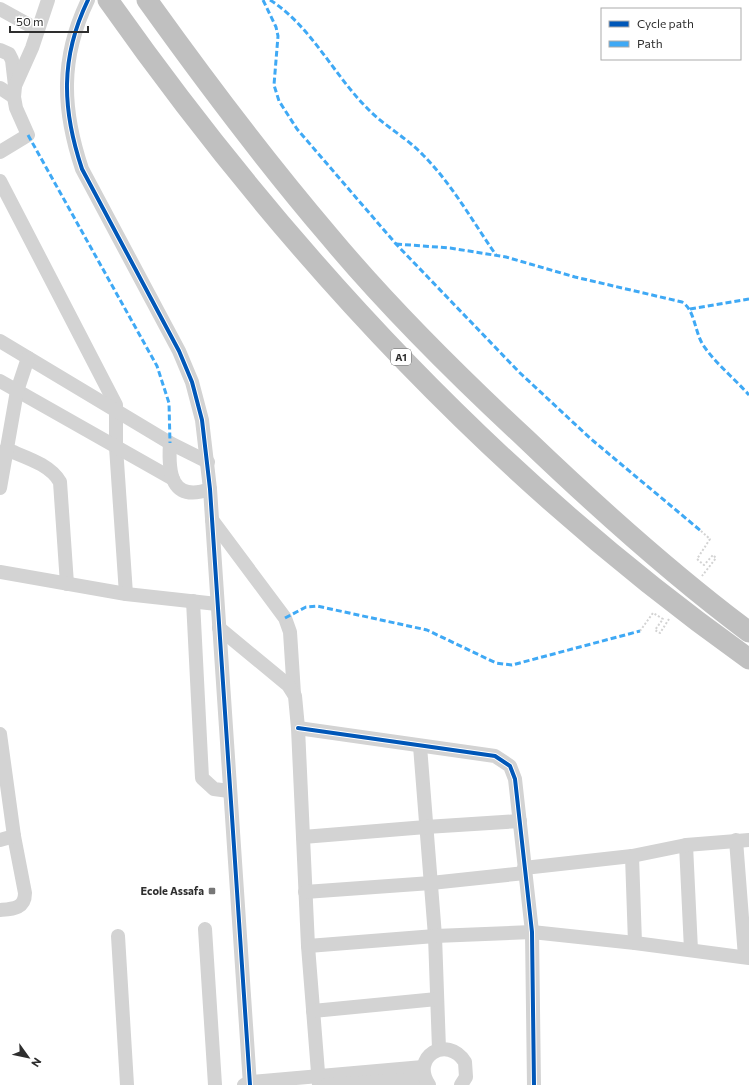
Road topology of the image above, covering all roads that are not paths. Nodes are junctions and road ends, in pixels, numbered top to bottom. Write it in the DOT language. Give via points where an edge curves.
graph roads {
  1 [pos="48,0"];
  2 [pos="88,0"];
  3 [pos="108,0"];
  4 [pos="147,0"];
  5 [pos="0,9"];
  6 [pos="38,30"];
  7 [pos="0,50"];
  8 [pos="0,88"];
  9 [pos="15,92"];
  10 [pos="0,152"];
  11 [pos="0,181"];
  12 [pos="0,341"];
  13 [pos="28,358"];
  14 [pos="0,381"];
  15 [pos="17,391"];
  16 [pos="115,411"];
  17 [pos="5,441"];
  18 [pos="170,443"];
  19 [pos="116,447"];
  20 [pos="208,462"];
  21 [pos="172,479"];
  22 [pos="0,488"];
  23 [pos="210,489"];
  24 [pos="212,520"];
  25 [pos="0,572"];
  26 [pos="67,584"];
  27 [pos="126,594"];
  28 [pos="192,601"];
  29 [pos="217,604"];
  30 [pos="219,628"];
  31 [pos="749,632"];
  32 [pos="749,659"];
  33 [pos="295,696"];
  34 [pos="298,728"];
  35 [pos="0,734"];
  36 [pos="420,746"];
  37 [pos="1,754"];
  38 [pos="229,791"];
  39 [pos="520,821"];
  40 [pos="426,827"];
  41 [pos="14,836"];
  42 [pos="303,837"];
  43 [pos="0,840"];
  44 [pos="743,840"];
  45 [pos="686,845"];
  46 [pos="632,856"];
  47 [pos="525,870"];
  48 [pos="431,883"];
  49 [pos="305,892"];
  50 [pos="0,910"];
  51 [pos="204,929"];
  52 [pos="532,932"];
  53 [pos="118,936"];
  54 [pos="435,936"];
  55 [pos="635,943"];
  56 [pos="308,946"];
  57 [pos="691,950"];
  58 [pos="747,958"];
  59 [pos="438,999"];
  60 [pos="313,1011"];
  61 [pos="440,1049"];
  62 [pos="426,1077"];
  63 [pos="321,1082"];
  64 [pos="248,1084"];
  65 [pos="127,1085"];
  66 [pos="215,1085"];
  67 [pos="461,1085"];
  68 [pos="534,1085"];
  1 -- 6 [label="street"];
  2 -- 20 [label="street" via="72,41 68,67 70,130 82,169 179,351 192,382 202,420"];
  3 -- 32 [label="highway, A1" via="234,169 306,255 385,341 540,492 614,555"];
  4 -- 31 [label="highway, A1" via="232,117 330,238 420,336 592,502"];
  5 -- 6 [label="street"];
  6 -- 9 [label="street"];
  7 -- 9 [label="street" via="9,54 12,60"];
  8 -- 9 [label="street"];
  9 -- 10 [label="street" via="18,117 28,135"];
  11 -- 16 [label="street" via="114,397"];
  12 -- 13 [label="street"];
  13 -- 15 [label="street"];
  13 -- 16 [label="street"];
  14 -- 15 [label="street"];
  15 -- 17 [label="street"];
  15 -- 19 [label="street"];
  16 -- 18 [label="street"];
  16 -- 19 [label="street"];
  17 -- 22 [label="street"];
  17 -- 26 [label="street" via="48,469 60,482"];
  18 -- 20 [label="street"];
  18 -- 21 [label="street"];
  19 -- 21 [label="street"];
  19 -- 27 [label="street"];
  20 -- 23 [label="street"];
  21 -- 23 [label="street" via="176,486 185,491 202,492"];
  23 -- 24 [label="street"];
  24 -- 29 [label="street"];
  24 -- 33 [label="street" via="285,618 290,632"];
  25 -- 26 [label="street"];
  26 -- 27 [label="street"];
  27 -- 28 [label="street"];
  28 -- 29 [label="street"];
  28 -- 38 [label="street" via="202,778 214,789"];
  29 -- 30 [label="street"];
  30 -- 33 [label="street" via="282,678"];
  30 -- 38 [label="street"];
  33 -- 34 [label="street"];
  34 -- 36 [label="street"];
  34 -- 42 [label="street"];
  35 -- 37 [label="street"];
  36 -- 39 [label="street" via="495,756 510,766 515,779"];
  36 -- 40 [label="street"];
  37 -- 41 [label="street"];
  38 -- 64 [label="street"];
  39 -- 40 [label="street"];
  39 -- 47 [label="street"];
  40 -- 42 [label="street"];
  40 -- 48 [label="street"];
  41 -- 43 [label="street"];
  41 -- 50 [label="street" via="25,897 17,908"];
  42 -- 49 [label="street"];
  44 -- 45 [label="street"];
  44 -- 58 [label="street"];
  45 -- 46 [label="street"];
  45 -- 57 [label="street"];
  46 -- 47 [label="street"];
  46 -- 55 [label="street"];
  47 -- 48 [label="street"];
  47 -- 52 [label="street"];
  48 -- 49 [label="street"];
  48 -- 54 [label="street"];
  49 -- 56 [label="street"];
  51 -- 66 [label="street"];
  52 -- 54 [label="street"];
  52 -- 55 [label="street"];
  52 -- 68 [label="street"];
  53 -- 65 [label="street"];
  54 -- 56 [label="street"];
  54 -- 59 [label="street"];
  55 -- 57 [label="street"];
  56 -- 60 [label="street"];
  57 -- 58 [label="street"];
  59 -- 60 [label="street"];
  59 -- 61 [label="street"];
  60 -- 63 [label="street"];
  61 -- 62 [label="street" via="430,1054"];
  61 -- 67 [label="street" via="455,1051 465,1062 466,1077"];
  62 -- 63 [label="street"];
  63 -- 64 [label="street"];
}
